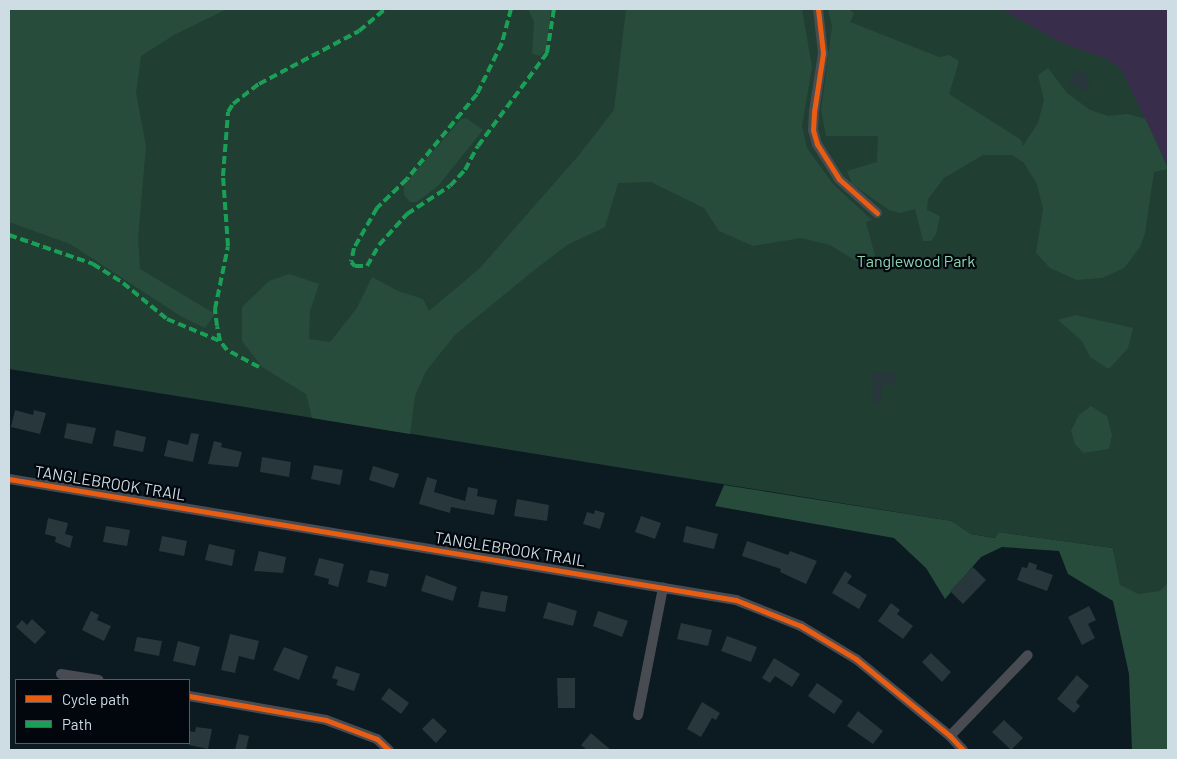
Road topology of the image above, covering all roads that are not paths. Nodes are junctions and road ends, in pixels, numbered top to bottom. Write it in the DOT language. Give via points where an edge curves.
graph roads {
  1 [pos="818,9"];
  2 [pos="877,213"];
  3 [pos="9,479"];
  4 [pos="663,587"];
  5 [pos="1028,655"];
  6 [pos="61,674"];
  7 [pos="93,679"];
  8 [pos="190,696"];
  9 [pos="638,715"];
  10 [pos="950,736"];
  11 [pos="389,750"];
  12 [pos="963,750"];
  1 -- 2 [label="street" via="823,53 814,112 815,137 824,159 839,179"];
  3 -- 4 [label="street, TANGLEBROOK TRAIL"];
  4 -- 9 [label="street"];
  4 -- 10 [label="street, TANGLEBROOK TRAIL" via="736,600 801,626 856,659"];
  5 -- 10 [label="street"];
  6 -- 7 [label="street"];
  8 -- 11 [label="street" via="326,720 377,739"];
  10 -- 12 [label="street, TANGLEBROOK TRAIL"];
}
